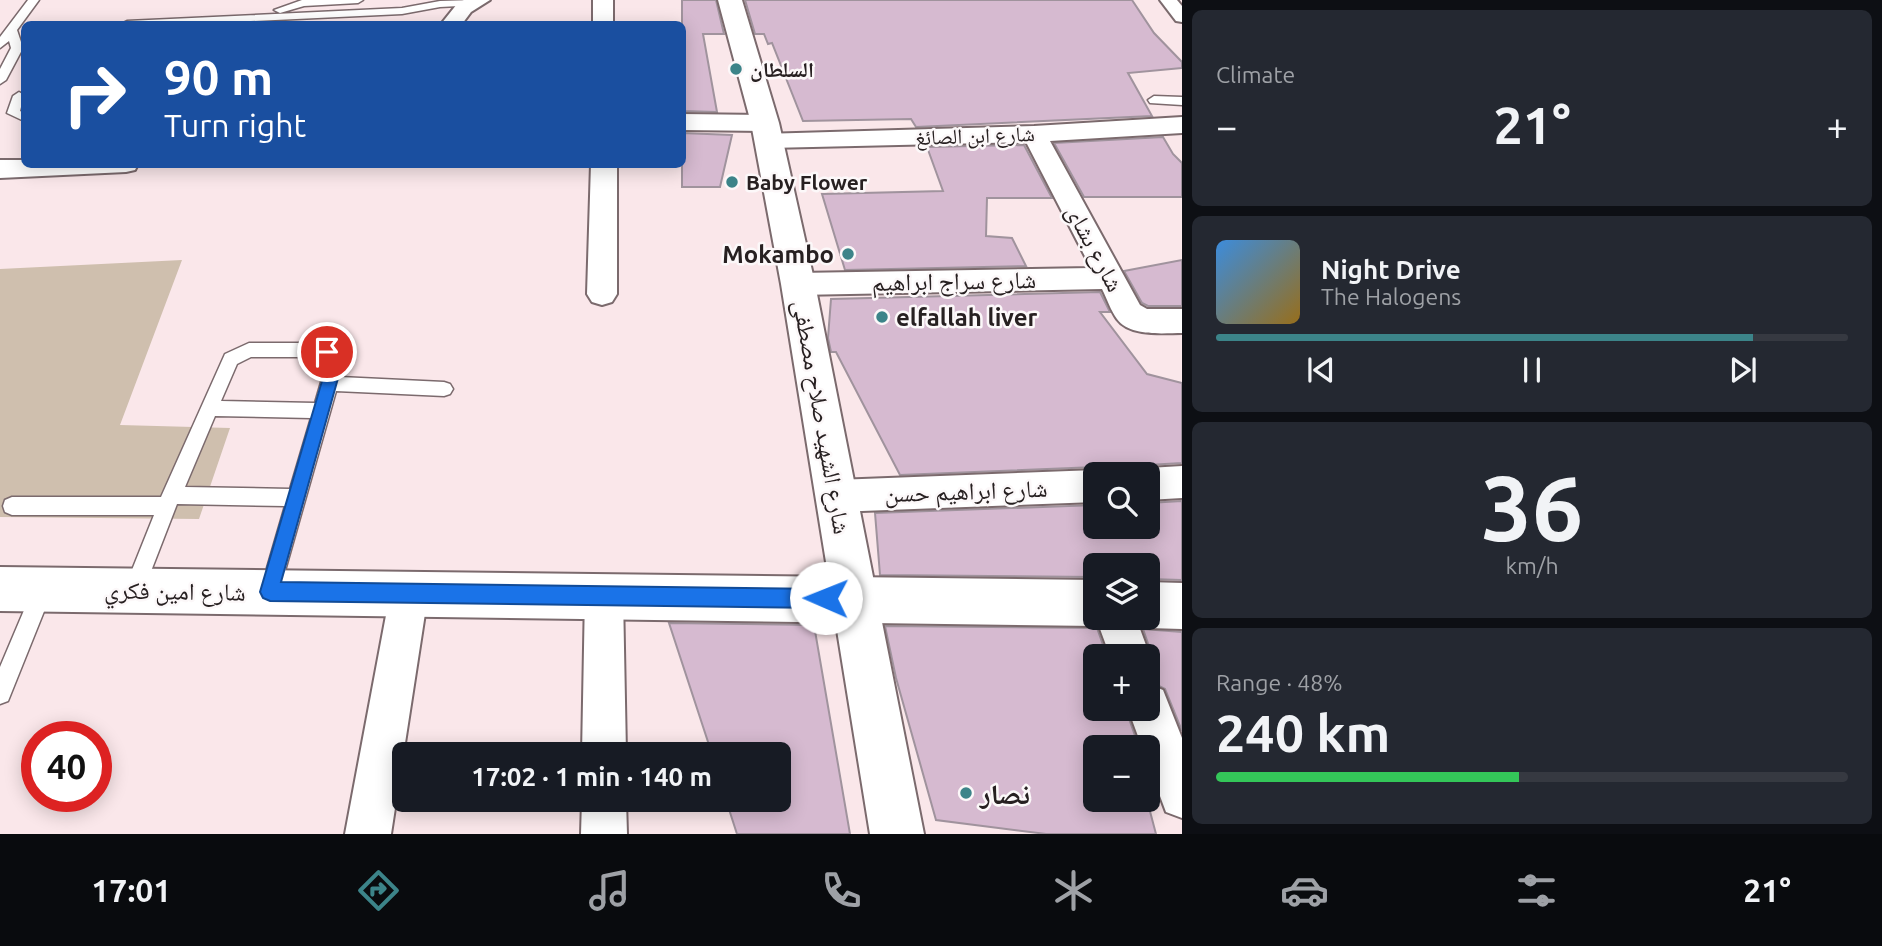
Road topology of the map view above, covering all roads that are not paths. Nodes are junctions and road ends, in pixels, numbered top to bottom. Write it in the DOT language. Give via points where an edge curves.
graph roads {
  1 [pos="34,0"];
  2 [pos="358,0"];
  3 [pos="426,0"];
  4 [pos="603,0"];
  5 [pos="1168,0"];
  6 [pos="729,1"];
  7 [pos="477,2"];
  8 [pos="440,4"];
  9 [pos="267,16"];
  10 [pos="1182,17"];
  11 [pos="180,21"];
  12 [pos="453,21"];
  13 [pos="603,21"];
  14 [pos="12,31"];
  15 [pos="0,45"];
  16 [pos="21,64"];
  17 [pos="8,65"];
  18 [pos="0,80"];
  19 [pos="21,96"];
  20 [pos="0,97"];
  21 [pos="21,98"];
  22 [pos="1154,100"];
  23 [pos="1182,101"];
  24 [pos="21,116"];
  25 [pos="686,122"];
  26 [pos="1182,125"];
  27 [pos="767,132"];
  28 [pos="1034,134"];
  29 [pos="25,168"];
  30 [pos="604,168"];
  31 [pos="0,169"];
  32 [pos="1111,278"];
  33 [pos="798,284"];
  34 [pos="602,294"];
  35 [pos="1182,321"];
  36 [pos="328,384"];
  37 [pos="444,389"];
  38 [pos="208,408"];
  39 [pos="322,411"];
  40 [pos="1182,482"];
  41 [pos="1160,483"];
  42 [pos="1083,486"];
  43 [pos="836,496"];
  44 [pos="296,498"];
  45 [pos="169,500"];
  46 [pos="12,506"];
  47 [pos="0,589"];
  48 [pos="44,589"];
  49 [pos="134,590"];
  50 [pos="270,592"];
  51 [pos="409,594"];
  52 [pos="604,596"];
  53 [pos="854,599"];
  54 [pos="1083,603"];
  55 [pos="1160,605"];
  56 [pos="1182,606"];
  57 [pos="0,693"];
  58 [pos="1154,721"];
  59 [pos="604,742"];
  60 [pos="1182,796"];
  61 [pos="604,812"];
  62 [pos="368,834"];
  63 [pos="604,834"];
  64 [pos="897,834"];
  1 -- 14 [label="lane"];
  2 -- 9 [label="lane" via="303,4"];
  3 -- 8 [label="lane"];
  4 -- 13 [label="street"];
  5 -- 10 [label="street"];
  6 -- 27 [label="main road, شارع الشهيد صلاح مصطفى"];
  7 -- 8 [label="lane"];
  7 -- 12 [label="street"];
  8 -- 9 [label="lane"];
  9 -- 11 [label="lane"];
  14 -- 15 [label="lane"];
  14 -- 17 [label="lane" via="17,48"];
  16 -- 17 [label="lane"];
  17 -- 18 [label="lane"];
  19 -- 20 [label="lane"];
  21 -- 24 [label="lane" via="13,113"];
  22 -- 23 [label="lane"];
  25 -- 27 [label="street, شارع ابن الصائغ"];
  26 -- 28 [label="street, شارع ابن الصائغ"];
  27 -- 28 [label="street, شارع ابن الصائغ"];
  27 -- 33 [label="main road, شارع الشهيد صلاح مصطفى"];
  28 -- 32 [label="street, شارع بشاى"];
  29 -- 31 [label="street"];
  30 -- 34 [label="street"];
  32 -- 33 [label="street, شارع سراج ابراهيم"];
  32 -- 35 [label="street, شارع بشاى" via="1136,319"];
  33 -- 43 [label="main road, شارع الشهيد صلاح مصطفى"];
  36 -- 37 [label="lane"];
  36 -- 38 [label="lane" via="335,364 327,352 249,350 231,359"];
  36 -- 39 [label="lane"];
  38 -- 39 [label="lane"];
  38 -- 45 [label="lane"];
  39 -- 44 [label="lane"];
  40 -- 41 [label="street"];
  42 -- 43 [label="street, شارع ابراهيم حسن"];
  43 -- 53 [label="main road, شارع الشهيد صلاح مصطفى"];
  44 -- 45 [label="lane"];
  44 -- 50 [label="lane"];
  45 -- 46 [label="lane"];
  45 -- 49 [label="lane"];
  47 -- 48 [label="main road, شارع امين فكري"];
  48 -- 49 [label="main road, شارع امين فكري"];
  48 -- 57 [label="lane"];
  49 -- 50 [label="main road, شارع امين فكري"];
  50 -- 51 [label="main road, شارع امين فكري"];
  51 -- 52 [label="main road, شارع امين فكري"];
  51 -- 62 [label="street"];
  52 -- 53 [label="main road, شارع امين فكري"];
  52 -- 59 [label="street"];
  53 -- 54 [label="main road, شارع امين فكري"];
  53 -- 64 [label="main road, شارع الشهيد صلاح مصطفى"];
  55 -- 56 [label="main road"];
  58 -- 60 [label="street"];
  61 -- 63 [label="street"];
}
